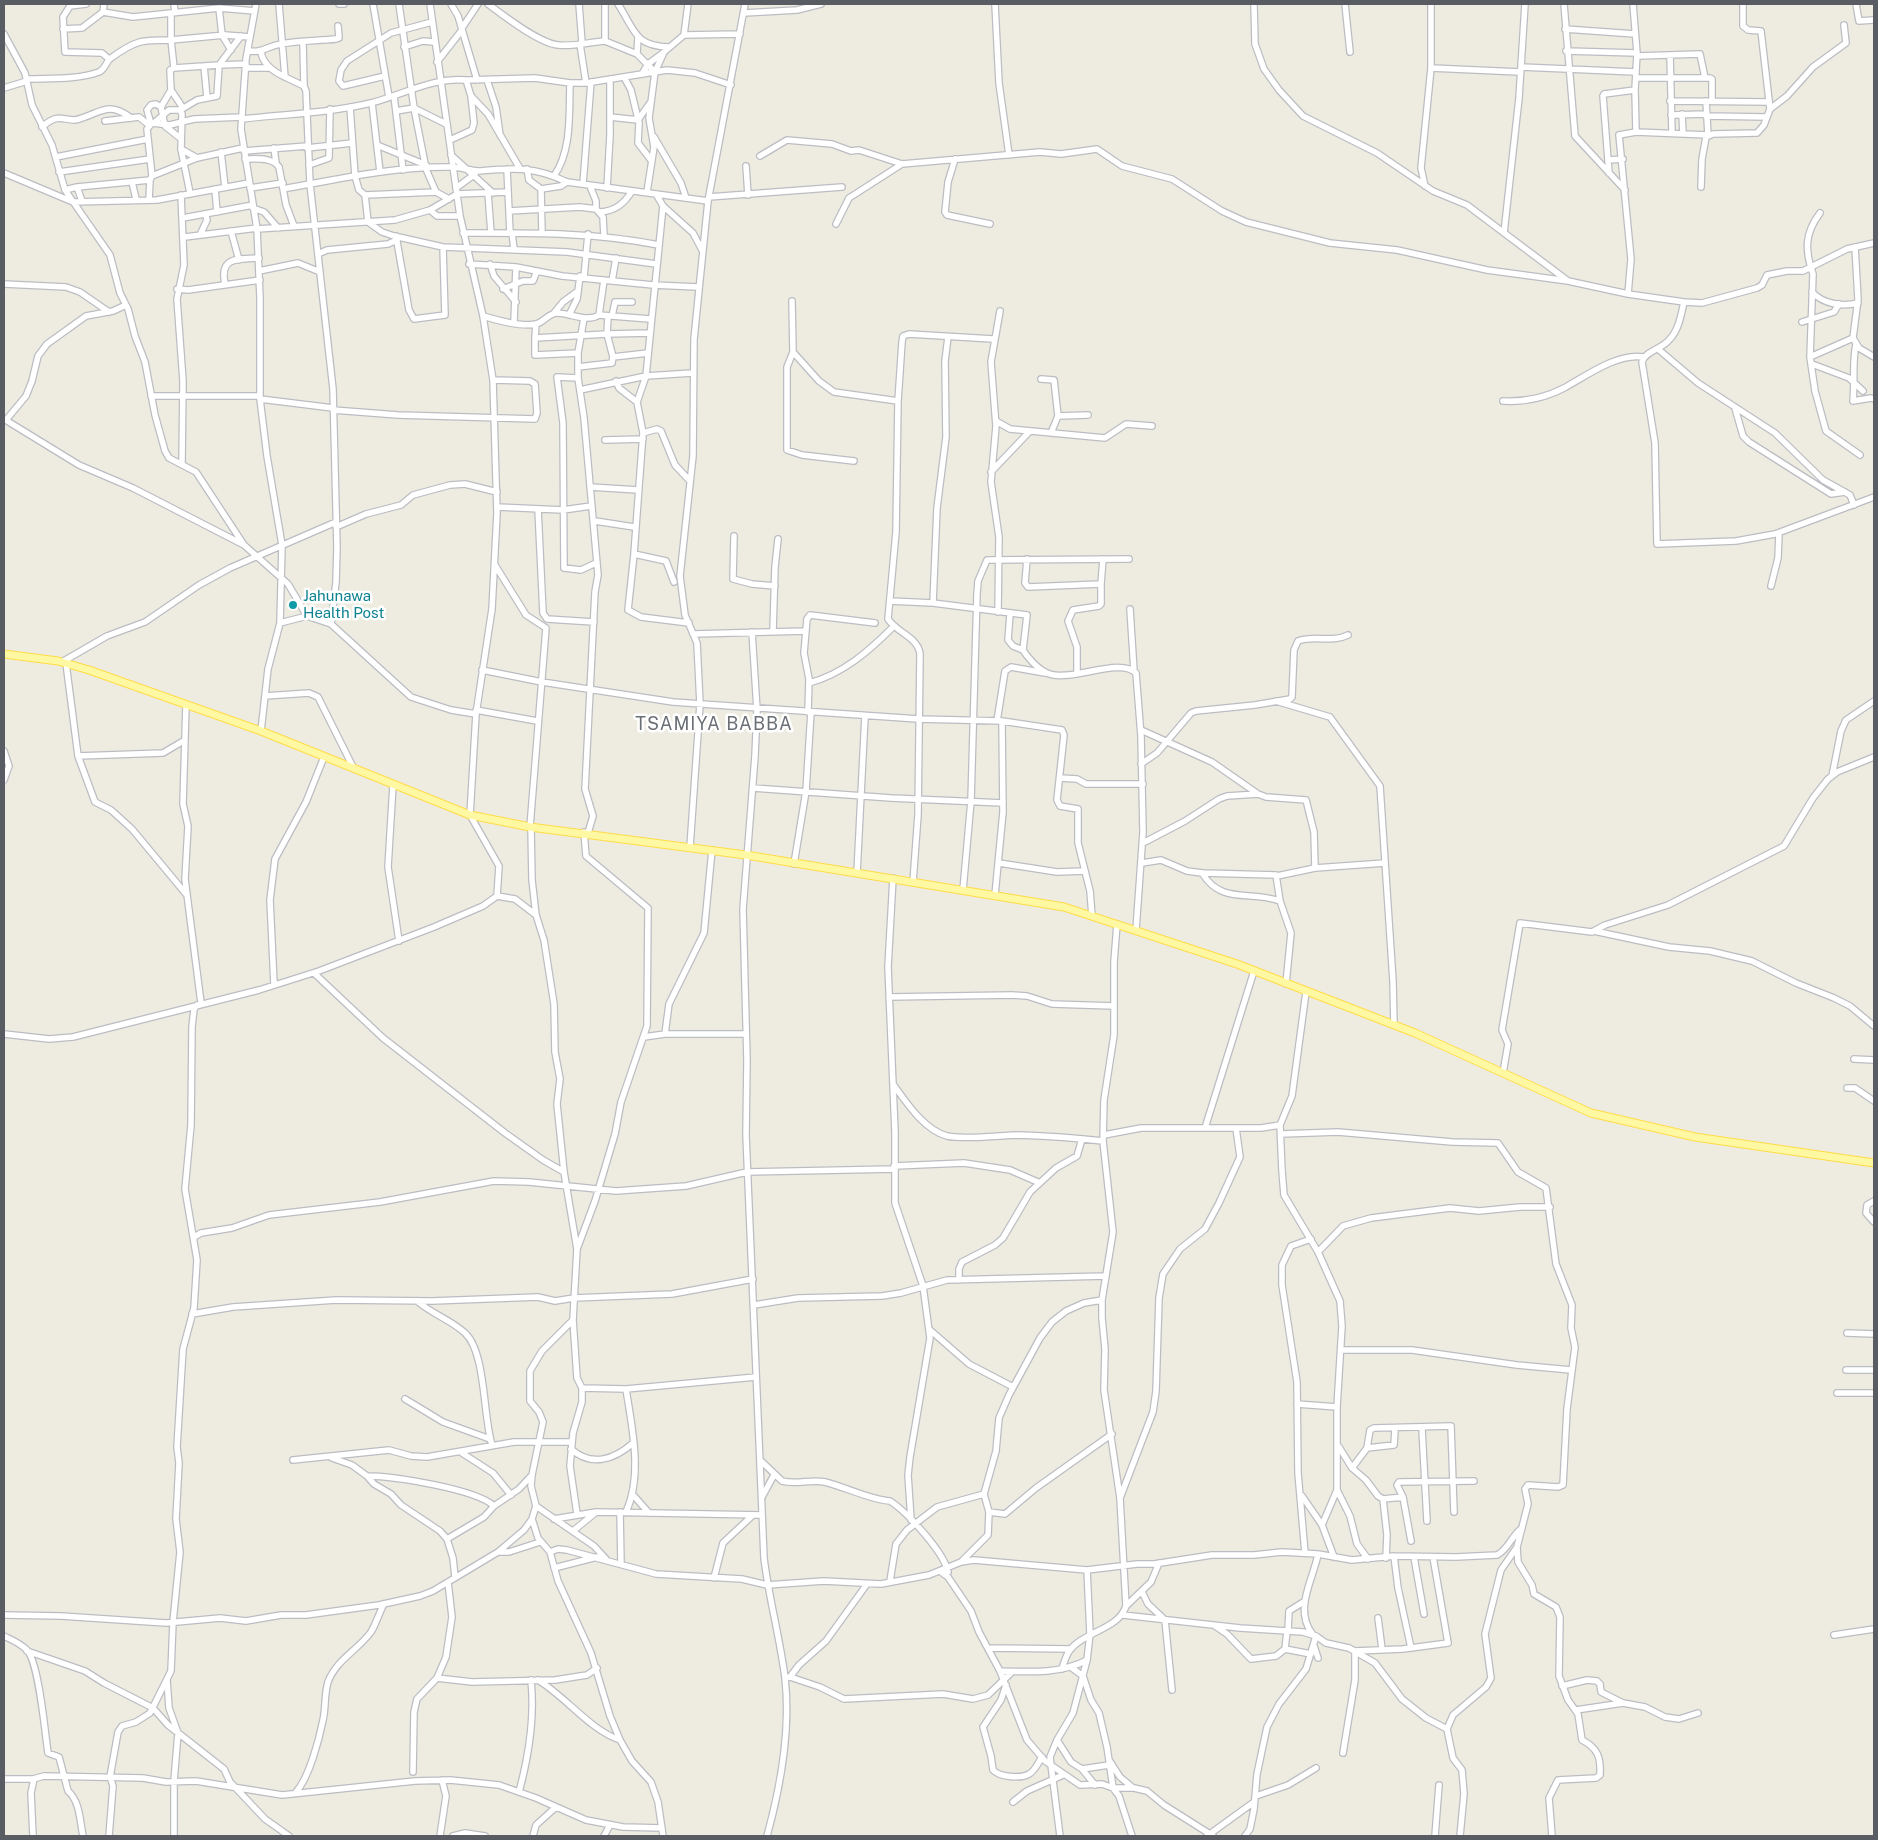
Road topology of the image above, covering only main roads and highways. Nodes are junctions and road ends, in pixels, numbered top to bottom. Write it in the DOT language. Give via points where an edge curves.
graph roads {
  1 [pos="4,654"];
  2 [pos="1874,1163"];
  1 -- 2 [label="main road" via="64,663 186,705 261,731 470,815 531,827 712,850 1052,903 1254,971 1394,1025 1591,1113 1725,1141"];
}
